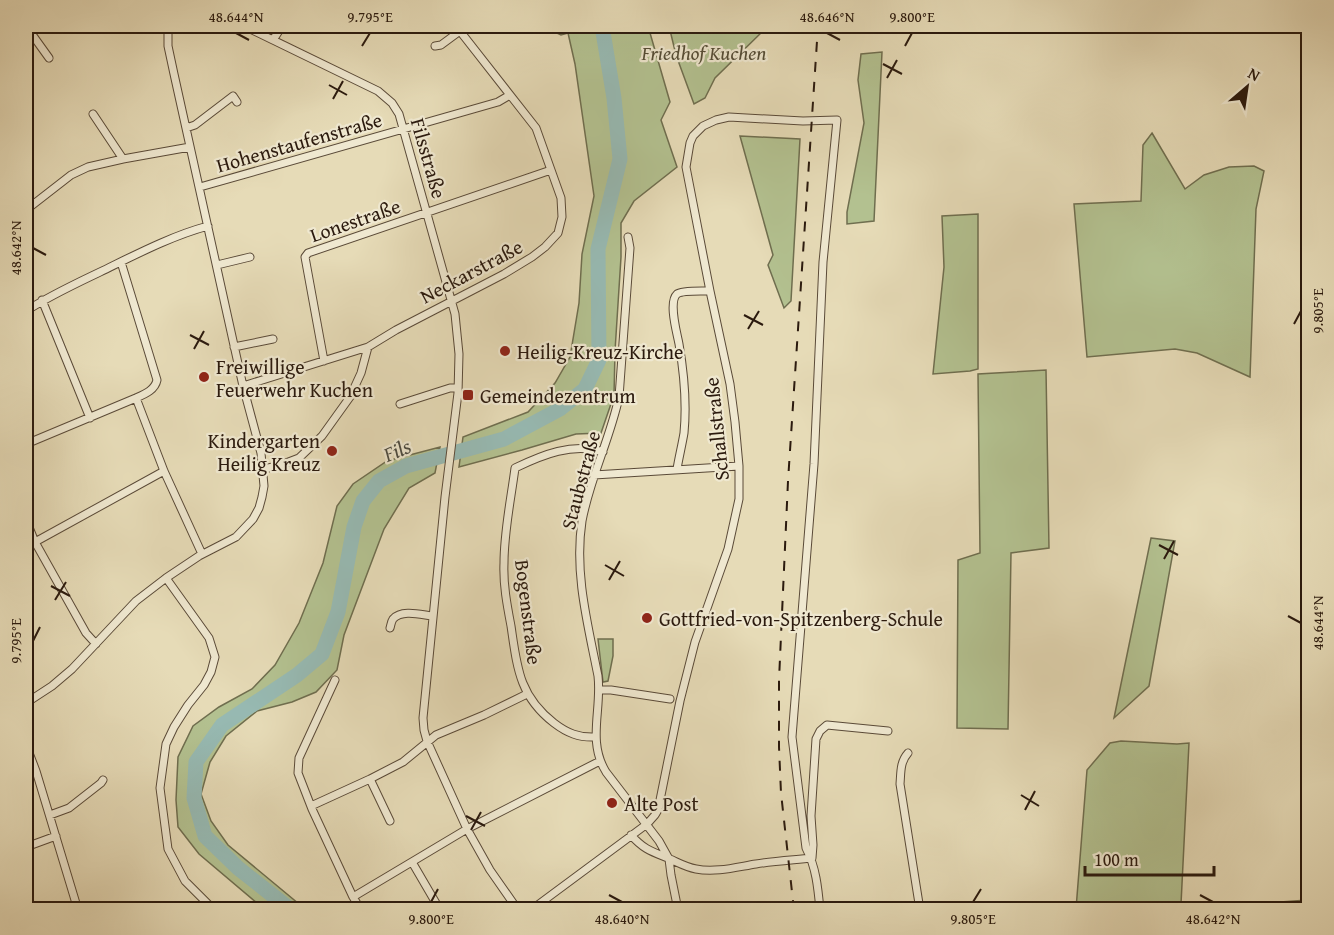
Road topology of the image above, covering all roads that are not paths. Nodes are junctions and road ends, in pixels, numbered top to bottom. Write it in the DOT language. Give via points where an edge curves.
graph roads {
  1 [pos="26,26"];
  2 [pos="168,26"];
  3 [pos="244,26"];
  4 [pos="282,26"];
  5 [pos="458,28"];
  6 [pos="273,40"];
  7 [pos="435,46"];
  8 [pos="49,58"];
  9 [pos="510,95"];
  10 [pos="237,102"];
  11 [pos="93,114"];
  12 [pos="186,129"];
  13 [pos="404,129"];
  14 [pos="190,147"];
  15 [pos="123,159"];
  16 [pos="551,170"];
  17 [pos="200,187"];
  18 [pos="26,194"];
  19 [pos="33,204"];
  20 [pos="26,210"];
  21 [pos="427,213"];
  22 [pos="208,226"];
  23 [pos="628,237"];
  24 [pos="250,257"];
  25 [pos="121,262"];
  26 [pos="217,265"];
  27 [pos="710,291"];
  28 [pos="42,300"];
  29 [pos="451,301"];
  30 [pos="26,311"];
  31 [pos="273,339"];
  32 [pos="234,347"];
  33 [pos="368,347"];
  34 [pos="324,361"];
  35 [pos="243,386"];
  36 [pos="458,388"];
  37 [pos="136,398"];
  38 [pos="400,404"];
  39 [pos="90,418"];
  40 [pos="26,444"];
  41 [pos="603,452"];
  42 [pos="739,466"];
  43 [pos="263,469"];
  44 [pos="676,469"];
  45 [pos="164,471"];
  46 [pos="594,475"];
  47 [pos="26,520"];
  48 [pos="35,542"];
  49 [pos="201,554"];
  50 [pos="166,578"];
  51 [pos="433,616"];
  52 [pos="390,628"];
  53 [pos="96,644"];
  54 [pos="335,680"];
  55 [pos="599,690"];
  56 [pos="527,694"];
  57 [pos="670,699"];
  58 [pos="26,703"];
  59 [pos="888,731"];
  60 [pos="596,737"];
  61 [pos="427,741"];
  62 [pos="26,745"];
  63 [pos="908,753"];
  64 [pos="600,761"];
  65 [pos="370,779"];
  66 [pos="103,780"];
  67 [pos="311,806"];
  68 [pos="50,815"];
  69 [pos="390,821"];
  70 [pos="647,824"];
  71 [pos="468,829"];
  72 [pos="631,835"];
  73 [pos="56,836"];
  74 [pos="26,847"];
  75 [pos="812,858"];
  76 [pos="669,859"];
  77 [pos="412,862"];
  78 [pos="353,897"];
  79 [pos="78,909"];
  80 [pos="214,909"];
  81 [pos="361,909"];
  82 [pos="440,909"];
  83 [pos="518,909"];
  84 [pos="531,909"];
  85 [pos="678,909"];
  86 [pos="820,909"];
  87 [pos="920,909"];
  1 -- 8 [label="street"];
  2 -- 12 [label="street" via="168,46"];
  3 -- 6 [label="street, Filsstraße"];
  4 -- 6 [label="street"];
  5 -- 7 [label="street, Neckarstraße"];
  5 -- 9 [label="street, Neckarstraße"];
  6 -- 13 [label="street, Filsstraße" via="386,96"];
  9 -- 13 [label="street, Hohenstaufenstraße" via="498,102"];
  9 -- 16 [label="street, Neckarstraße" via="536,128"];
  10 -- 12 [label="street" via="233,96"];
  11 -- 15 [label="street"];
  12 -- 14 [label="street"];
  13 -- 17 [label="street, Hohenstaufenstraße"];
  13 -- 21 [label="street, Filsstraße"];
  14 -- 15 [label="street"];
  14 -- 17 [label="street"];
  15 -- 19 [label="street" via="71,175"];
  16 -- 21 [label="street, Lonestraße"];
  16 -- 29 [label="street, Neckarstraße" via="562,207 558,233 532,257"];
  17 -- 22 [label="street"];
  18 -- 19 [label="street"];
  19 -- 20 [label="street"];
  21 -- 29 [label="street, Filsstraße"];
  21 -- 34 [label="street, Lonestraße" via="312,250 305,256"];
  22 -- 25 [label="street"];
  22 -- 26 [label="street"];
  23 -- 41 [label="street, Staubstraße" via="619,397"];
  24 -- 26 [label="street"];
  25 -- 28 [label="street"];
  25 -- 37 [label="street" via="157,380 151,390"];
  26 -- 32 [label="street"];
  27 -- 42 [label="street, Schallstraße" via="730,384"];
  27 -- 44 [label="street" via="682,292 673,301 685,409"];
  27 -- 75 [label="street, Schallstraße" via="686,167 693,136 704,126 729,117 837,120 823,262 813,464 792,737 806,848"];
  28 -- 30 [label="street"];
  28 -- 39 [label="street"];
  29 -- 33 [label="street, Neckarstraße"];
  29 -- 36 [label="street, Filsstraße" via="458,340"];
  31 -- 32 [label="street"];
  32 -- 35 [label="street"];
  33 -- 34 [label="street, Neckarstraße"];
  33 -- 43 [label="street" via="350,397 322,436 299,458"];
  34 -- 35 [label="street, Neckarstraße"];
  35 -- 43 [label="street"];
  36 -- 38 [label="street"];
  36 -- 51 [label="street, Filsstraße"];
  37 -- 39 [label="street"];
  37 -- 45 [label="street"];
  39 -- 40 [label="street"];
  41 -- 46 [label="street, Staubstraße"];
  41 -- 56 [label="street, Bogenstraße" via="565,450 515,468 503,564 518,669"];
  42 -- 44 [label="street"];
  42 -- 70 [label="street, Schallstraße" via="739,499 728,549 695,642 657,810"];
  43 -- 49 [label="street" via="262,496 253,519 236,537"];
  44 -- 46 [label="street"];
  45 -- 48 [label="street"];
  45 -- 49 [label="street"];
  46 -- 55 [label="street, Staubstraße" via="583,520 580,571"];
  47 -- 48 [label="street"];
  48 -- 53 [label="street"];
  49 -- 50 [label="street"];
  50 -- 53 [label="street" via="136,601"];
  50 -- 80 [label="street" via="209,638 215,657 212,672 166,744 160,788 168,849 185,881"];
  51 -- 52 [label="street" via="406,613 393,619"];
  51 -- 61 [label="street, Filsstraße" via="423,718"];
  53 -- 58 [label="street" via="52,686"];
  54 -- 67 [label="street" via="299,758 298,774"];
  55 -- 57 [label="street"];
  55 -- 60 [label="street, Staubstraße"];
  56 -- 60 [label="street, Bogenstraße" via="562,730 579,737"];
  56 -- 61 [label="street"];
  59 -- 75 [label="street" via="827,725 820,731 816,739 811,816"];
  60 -- 64 [label="street, Staubstraße"];
  61 -- 65 [label="street" via="403,762"];
  61 -- 71 [label="street, Filsstraße"];
  62 -- 68 [label="street"];
  63 -- 87 [label="street" via="903,758 900,784"];
  64 -- 70 [label="street, Staubstraße"];
  64 -- 71 [label="street"];
  65 -- 67 [label="street"];
  65 -- 69 [label="street"];
  66 -- 68 [label="street" via="69,808"];
  67 -- 78 [label="street"];
  68 -- 73 [label="street"];
  70 -- 72 [label="street"];
  70 -- 76 [label="street, Staubstraße"];
  71 -- 77 [label="street"];
  71 -- 83 [label="street, Filsstraße" via="490,870"];
  72 -- 76 [label="street" via="654,854"];
  72 -- 84 [label="street"];
  73 -- 74 [label="street"];
  73 -- 79 [label="street"];
  75 -- 76 [label="street" via="715,870 698,870"];
  75 -- 86 [label="street"];
  76 -- 85 [label="street"];
  77 -- 78 [label="street"];
  77 -- 82 [label="street"];
  78 -- 81 [label="street"];
}
